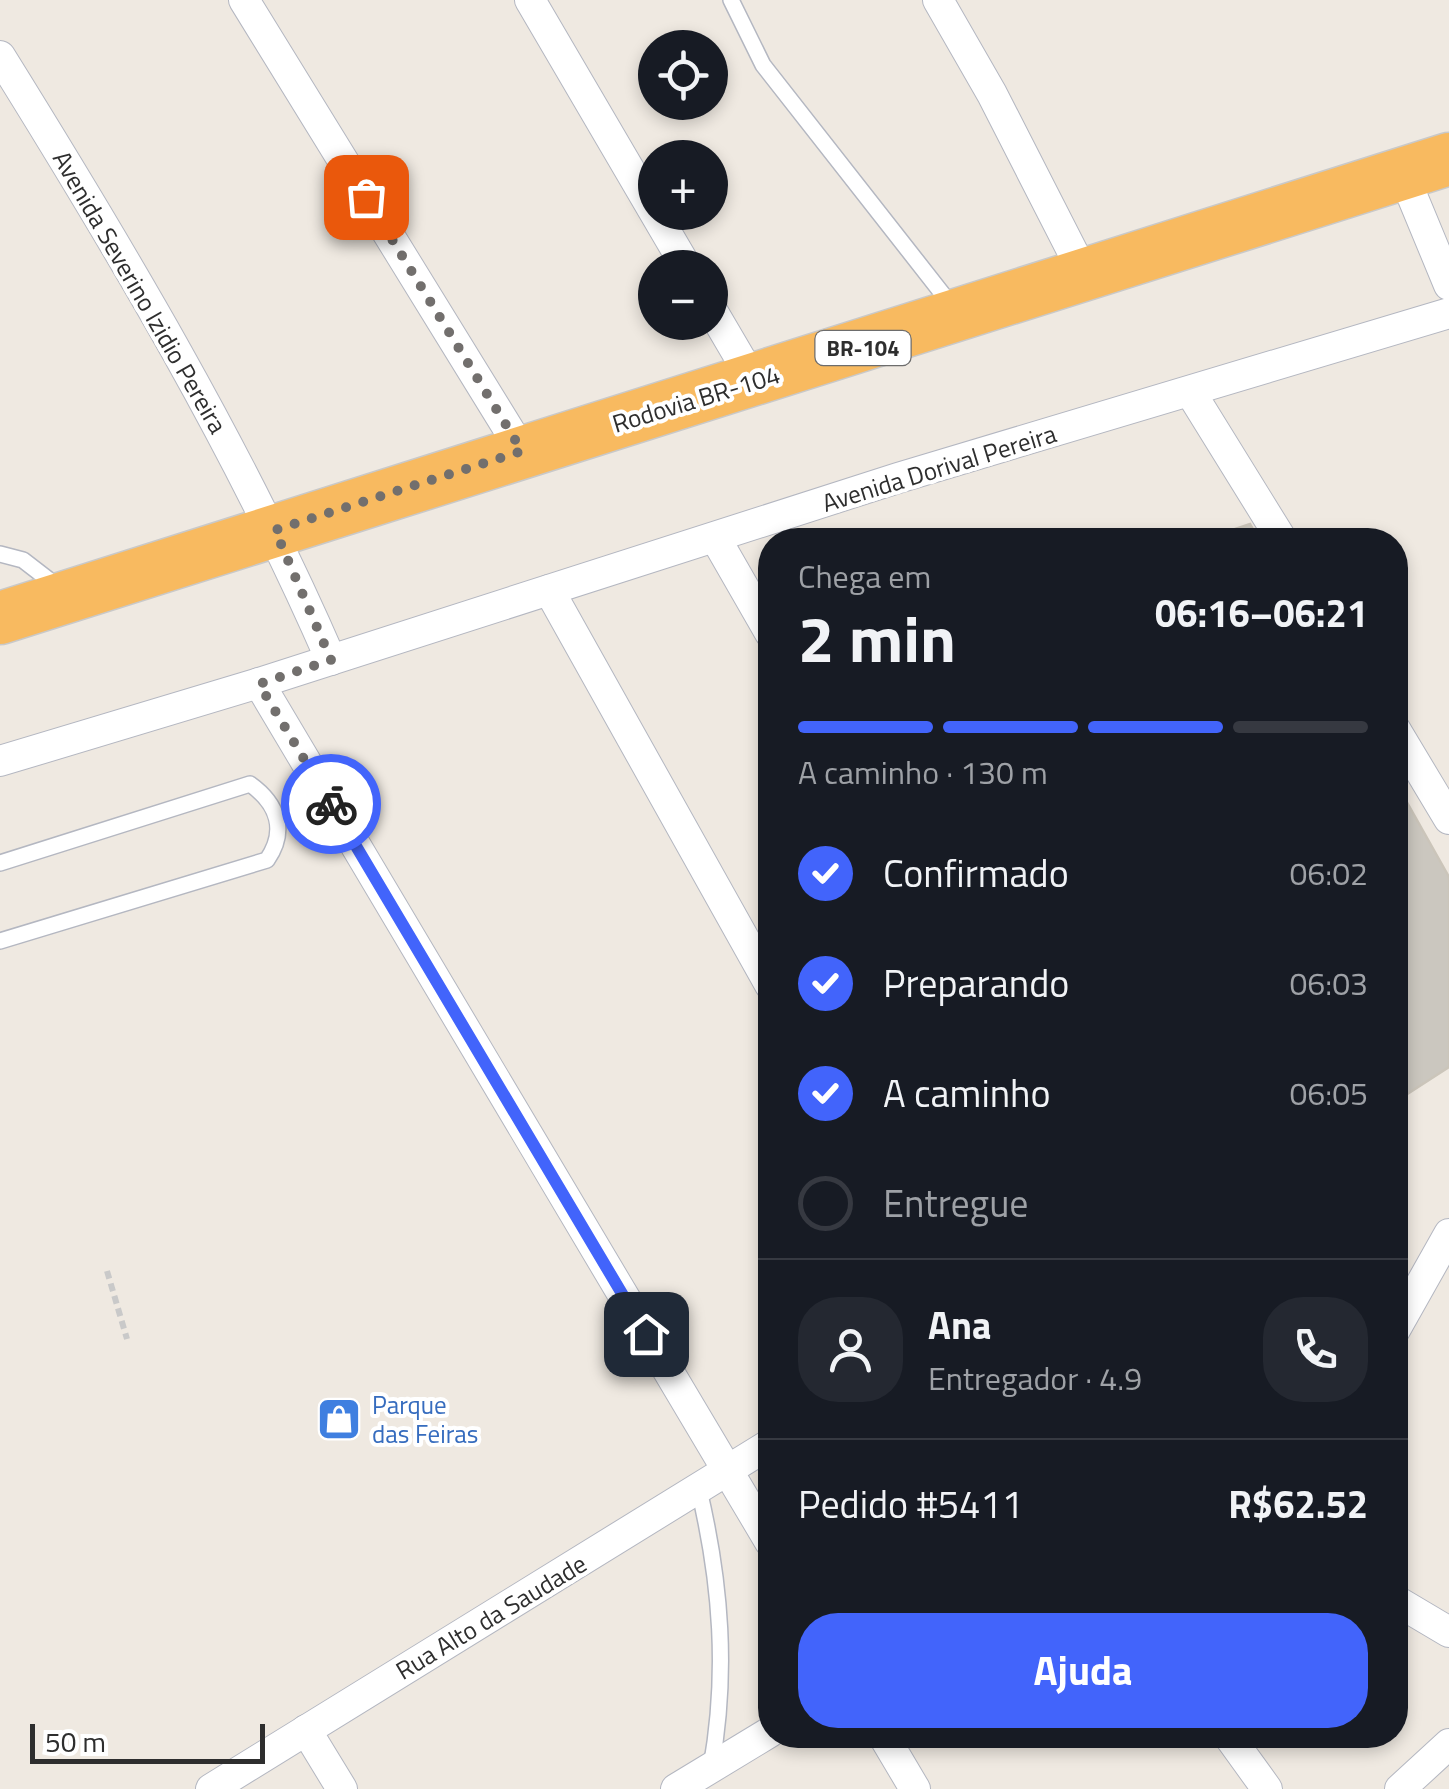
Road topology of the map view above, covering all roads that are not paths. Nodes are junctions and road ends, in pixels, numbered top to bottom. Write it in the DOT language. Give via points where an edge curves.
graph roads {
  1 [pos="244,0"];
  2 [pos="530,0"];
  3 [pos="731,0"];
  4 [pos="938,0"];
  5 [pos="0,56"];
  6 [pos="1426,166"];
  7 [pos="676,250"];
  8 [pos="1085,276"];
  9 [pos="1449,284"];
  10 [pos="1449,313"];
  11 [pos="960,316"];
  12 [pos="728,338"];
  13 [pos="754,382"];
  14 [pos="1191,393"];
  15 [pos="522,451"];
  16 [pos="1275,528"];
  17 [pos="275,530"];
  18 [pos="716,540"];
  19 [pos="0,554"];
  20 [pos="548,590"];
  21 [pos="70,596"];
  22 [pos="758,612"];
  23 [pos="0,618"];
  24 [pos="331,660"];
  25 [pos="259,684"];
  26 [pos="1408,751"];
  27 [pos="0,761"];
  28 [pos="1449,819"];
  29 [pos="0,863"];
  30 [pos="0,941"];
  31 [pos="758,964"];
  32 [pos="1449,1234"];
  33 [pos="1408,1307"];
  34 [pos="758,1451"];
  35 [pos="728,1470"];
  36 [pos="699,1490"];
  37 [pos="758,1521"];
  38 [pos="1408,1608"];
  39 [pos="1449,1632"];
  40 [pos="306,1730"];
  41 [pos="758,1739"];
  42 [pos="1449,1744"];
  43 [pos="891,1748"];
  44 [pos="1237,1748"];
  45 [pos="710,1768"];
  46 [pos="211,1789"];
  47 [pos="342,1789"];
  48 [pos="676,1789"];
  49 [pos="915,1789"];
  50 [pos="1266,1789"];
  51 [pos="1400,1789"];
  1 -- 15 [label="street"];
  2 -- 7 [label="street"];
  3 -- 11 [label="lane" via="763,65"];
  4 -- 8 [label="street"];
  5 -- 17 [label="street, Avenida Severino Izidio Pereira" via="128,263"];
  6 -- 8 [label="highway, Rodovia BR-104 / BR-104"];
  6 -- 9 [label="street"];
  8 -- 11 [label="highway, Rodovia BR-104 / BR-104"];
  10 -- 14 [label="street, Avenida Dorival Pereira"];
  11 -- 13 [label="highway, Rodovia BR-104 / BR-104"];
  12 -- 13 [label="street"];
  13 -- 15 [label="highway, Rodovia BR-104 / BR-104"];
  14 -- 16 [label="street"];
  14 -- 18 [label="street, Avenida Dorival Pereira" via="898,478"];
  15 -- 17 [label="highway, Rodovia BR-104 / BR-104"];
  17 -- 21 [label="highway, Rodovia BR-104 / BR-104"];
  17 -- 24 [label="street, Avenida Severino Izidio Pereira"];
  18 -- 20 [label="street, Avenida Dorival Pereira"];
  18 -- 22 [label="street"];
  19 -- 21 [label="lane" via="24,560"];
  20 -- 24 [label="street, Avenida Dorival Pereira"];
  20 -- 31 [label="street"];
  21 -- 23 [label="highway, Rodovia BR-104 / BR-104"];
  24 -- 25 [label="street, Avenida Dorival Pereira"];
  25 -- 27 [label="street, Avenida Dorival Pereira"];
  25 -- 35 [label="street"];
  26 -- 28 [label="street"];
  29 -- 30 [label="lane" via="250,784 273,806 279,826 268,860"];
  32 -- 33 [label="street"];
  34 -- 35 [label="street, Rua Alto da Saudade"];
  35 -- 36 [label="street, Rua Alto da Saudade"];
  35 -- 37 [label="street"];
  36 -- 40 [label="street, Rua Alto da Saudade"];
  36 -- 45 [label="lane" via="714,1555 723,1656"];
  38 -- 39 [label="street"];
  40 -- 46 [label="street, Rua Alto da Saudade"];
  40 -- 47 [label="street"];
  41 -- 45 [label="street"];
  42 -- 51 [label="street"];
  43 -- 49 [label="street"];
  44 -- 50 [label="street"];
  45 -- 48 [label="street"];
}
